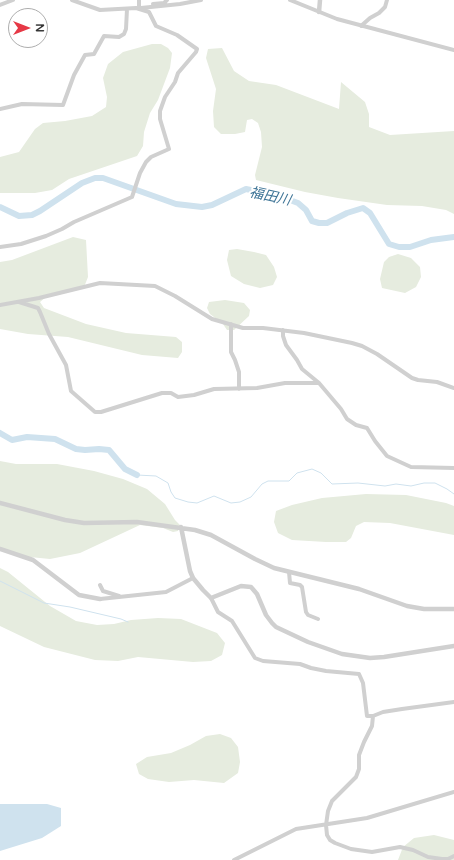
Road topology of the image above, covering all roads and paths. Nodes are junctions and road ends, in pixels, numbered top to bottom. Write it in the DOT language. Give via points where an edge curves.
graph roads {
  1 [pos="13,0"];
  2 [pos="72,0"];
  3 [pos="140,0"];
  4 [pos="167,0"];
  5 [pos="201,0"];
  6 [pos="290,0"];
  7 [pos="320,0"];
  8 [pos="387,0"];
  9 [pos="0,5"];
  10 [pos="141,8"];
  11 [pos="128,9"];
  12 [pos="319,12"];
  13 [pos="361,26"];
  14 [pos="454,50"];
  15 [pos="0,109"];
  16 [pos="0,247"];
  17 [pos="19,302"];
  18 [pos="0,305"];
  19 [pos="231,324"];
  20 [pos="283,330"];
  21 [pos="319,383"];
  22 [pos="454,388"];
  23 [pos="239,389"];
  24 [pos="454,468"];
  25 [pos="0,503"];
  26 [pos="181,527"];
  27 [pos="0,549"];
  28 [pos="289,572"];
  29 [pos="193,578"];
  30 [pos="100,585"];
  31 [pos="121,597"];
  32 [pos="211,598"];
  33 [pos="100,599"];
  34 [pos="454,609"];
  35 [pos="318,619"];
  36 [pos="454,646"];
  37 [pos="454,702"];
  38 [pos="373,716"];
  39 [pos="454,792"];
  40 [pos="326,825"];
  41 [pos="454,856"];
  42 [pos="234,860"];
  1 -- 9 [label="street"];
  2 -- 11 [label="street" via="100,10"];
  3 -- 10 [label="street"];
  4 -- 10 [label="street"];
  5 -- 10 [label="street"];
  6 -- 12 [label="street"];
  7 -- 12 [label="street"];
  8 -- 13 [label="street" via="379,13"];
  10 -- 11 [label="street"];
  10 -- 16 [label="street" via="149,12 156,26 177,35 197,49 178,73 160,111 169,149 146,162 132,197 46,236"];
  11 -- 15 [label="street" via="124,34 119,37 104,36 94,54 86,55 74,75 63,105 22,104"];
  12 -- 13 [label="street"];
  13 -- 14 [label="street"];
  17 -- 18 [label="street"];
  17 -- 19 [label="street" via="100,283 154,286 212,319"];
  17 -- 23 [label="street" via="38,308 66,365 71,391 95,412 162,393 171,393 178,397 214,389"];
  19 -- 20 [label="street" via="243,328"];
  19 -- 23 [label="street" via="231,352 239,372"];
  20 -- 21 [label="street" via="286,345 302,369"];
  20 -- 22 [label="street" via="304,332 362,346 412,378"];
  21 -- 23 [label="street" via="285,383"];
  21 -- 24 [label="street" via="348,418 356,425 367,428 387,456 411,466"];
  25 -- 26 [label="street" via="84,523 118,521"];
  26 -- 28 [label="street" via="211,535 263,563"];
  26 -- 29 [label="street"];
  27 -- 33 [label="street" via="33,560 80,595"];
  28 -- 34 [label="street" via="359,589 407,606"];
  28 -- 35 [label="street" via="289,582 302,587 306,612"];
  29 -- 31 [label="street" via="166,592"];
  29 -- 32 [label="street"];
  30 -- 31 [label="street" via="103,591"];
  31 -- 33 [label="street"];
  32 -- 36 [label="street" via="241,586 251,587 266,615 276,627 308,642 360,658 384,657"];
  32 -- 38 [label="street" via="218,612 232,621 255,658 300,664 326,671 359,674 363,683 367,716"];
  37 -- 38 [label="street" via="383,712"];
  38 -- 40 [label="street" via="372,726 359,755 360,769 356,777 332,801"];
  39 -- 40 [label="street" via="367,818"];
  40 -- 41 [label="street" via="330,840 351,849 372,852 400,847 428,857 448,859"];
  40 -- 42 [label="street" via="296,829"];
}
